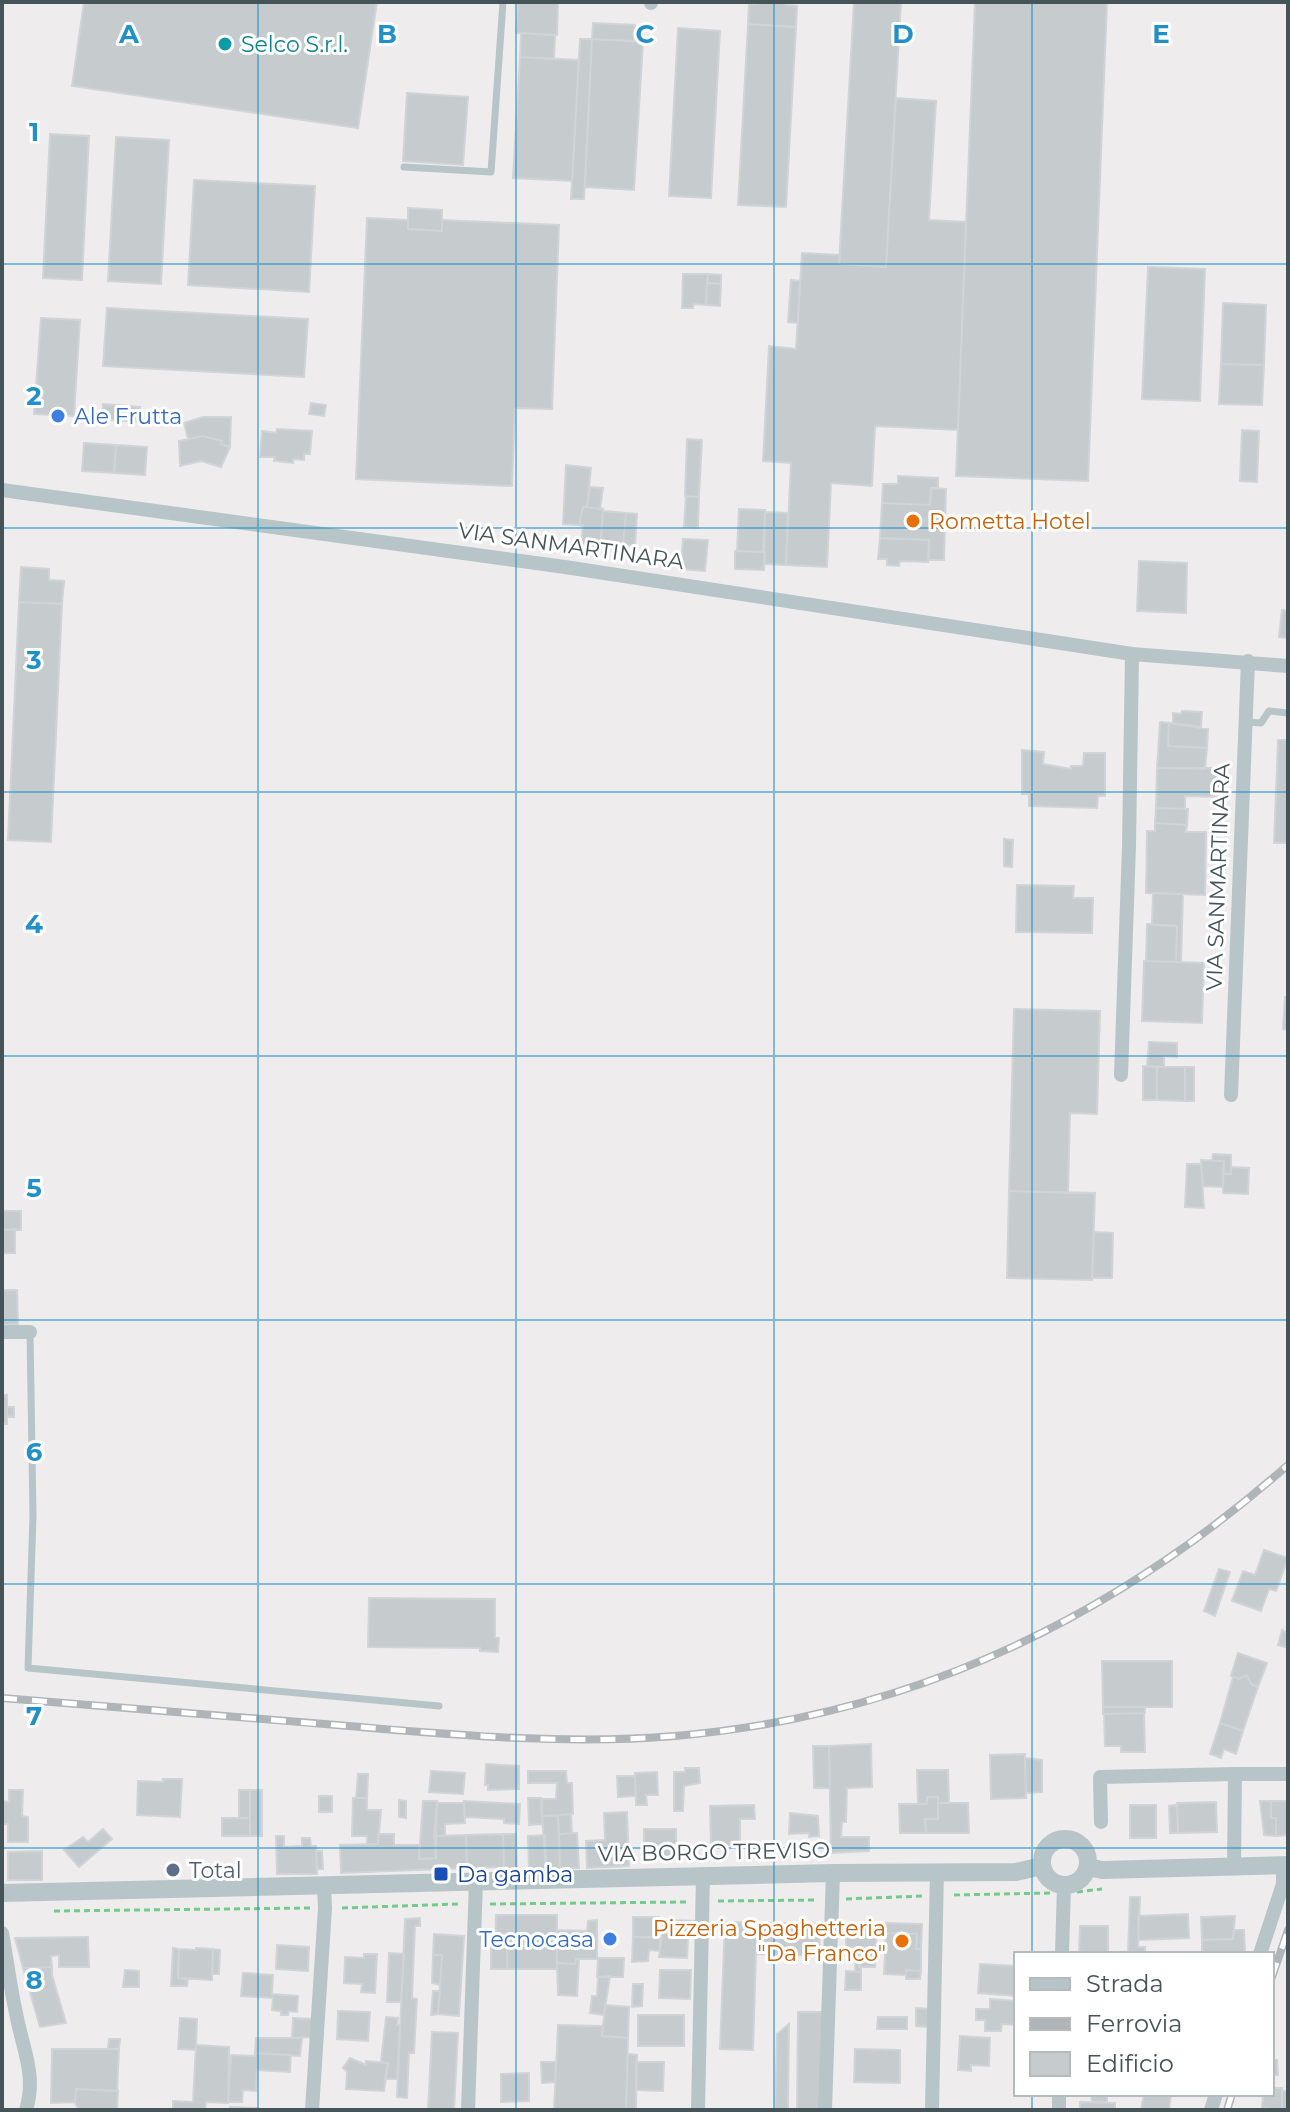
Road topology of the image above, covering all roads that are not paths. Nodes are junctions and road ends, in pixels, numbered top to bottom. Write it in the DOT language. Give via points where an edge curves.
graph roads {
  1 [pos="503,2"];
  2 [pos="404,167"];
  3 [pos="2,490"];
  4 [pos="1132,654"];
  5 [pos="1248,661"];
  6 [pos="1288,666"];
  7 [pos="1288,713"];
  8 [pos="1246,722"];
  9 [pos="1121,1075"];
  10 [pos="1231,1095"];
  11 [pos="2,1332"];
  12 [pos="30,1332"];
  13 [pos="439,1706"];
  14 [pos="1235,1774"];
  15 [pos="1288,1774"];
  16 [pos="1101,1822"];
  17 [pos="1286,1865"];
  18 [pos="1042,1866"];
  19 [pos="1234,1866"];
  20 [pos="1088,1867"];
  21 [pos="937,1871"];
  22 [pos="833,1873"];
  23 [pos="703,1876"];
  24 [pos="476,1881"];
  25 [pos="324,1885"];
  26 [pos="1064,1889"];
  27 [pos="2,1893"];
  28 [pos="2,1933"];
  29 [pos="1062,1952"];
  30 [pos="1261,1952"];
  31 [pos="26,2110"];
  32 [pos="312,2110"];
  33 [pos="468,2110"];
  34 [pos="698,2110"];
  35 [pos="825,2110"];
  36 [pos="932,2110"];
  1 -- 2 [label="lane" via="491,172"];
  3 -- 4 [label="street, VIA SANMARTINARA" via="565,567"];
  4 -- 5 [label="street, VIA SANMARTINARA"];
  4 -- 9 [label="street"];
  5 -- 6 [label="street, VIA SANMARTINARA"];
  5 -- 8 [label="street, VIA SANMARTINARA"];
  7 -- 8 [label="lane" via="1269,711 1261,723"];
  8 -- 10 [label="street, VIA SANMARTINARA"];
  11 -- 12 [label="street"];
  12 -- 13 [label="lane" via="33,1516 28,1668"];
  14 -- 15 [label="street"];
  14 -- 16 [label="street" via="1100,1777"];
  14 -- 19 [label="street"];
  17 -- 19 [label="street"];
  17 -- 30 [label="street"];
  18 -- 20 [label="street" via="1048,1846 1067,1838 1084,1848"];
  18 -- 21 [label="street, VIA BORGO TREVISO" via="1016,1872"];
  18 -- 26 [label="street"];
  19 -- 20 [label="street"];
  20 -- 26 [label="street" via="1082,1878"];
  21 -- 22 [label="street, VIA BORGO TREVISO"];
  21 -- 36 [label="street"];
  22 -- 23 [label="street, VIA BORGO TREVISO"];
  22 -- 35 [label="street"];
  23 -- 24 [label="street, VIA BORGO TREVISO"];
  23 -- 34 [label="street"];
  24 -- 25 [label="street, VIA BORGO TREVISO"];
  24 -- 33 [label="street"];
  25 -- 27 [label="street, VIA BORGO TREVISO"];
  25 -- 32 [label="street"];
  26 -- 29 [label="street"];
  28 -- 31 [label="street" via="29,2060 31,2094"];
}
